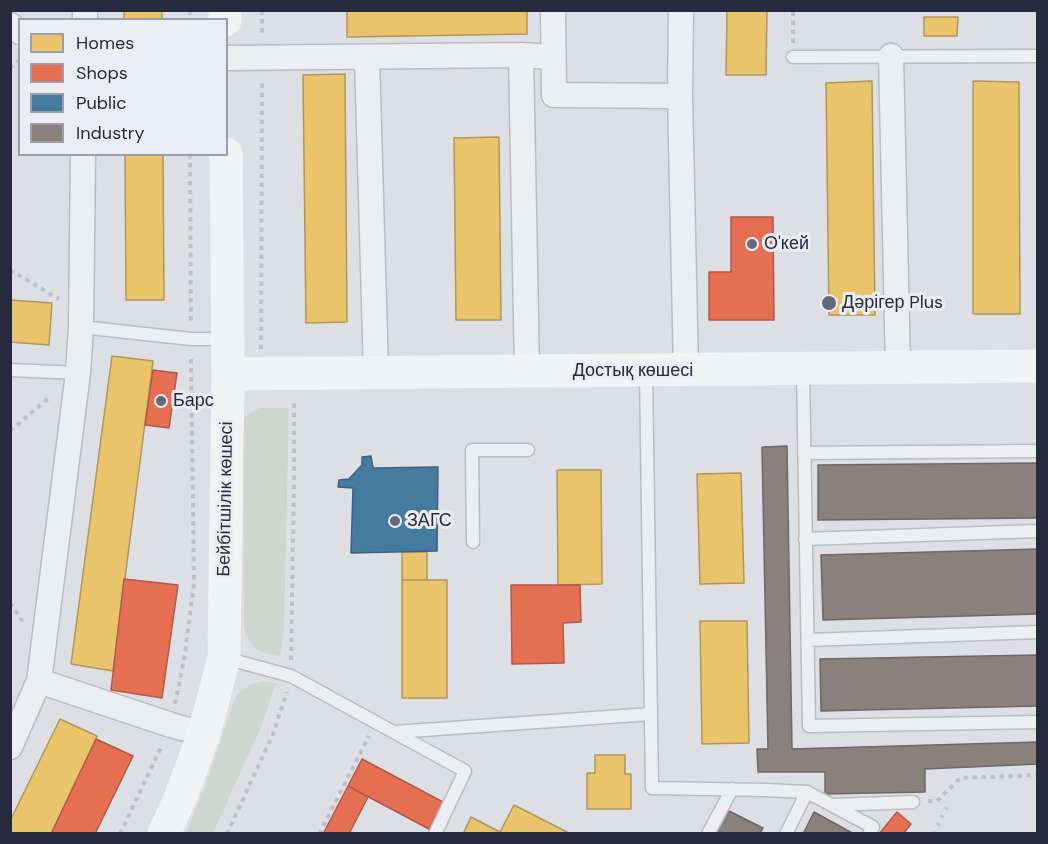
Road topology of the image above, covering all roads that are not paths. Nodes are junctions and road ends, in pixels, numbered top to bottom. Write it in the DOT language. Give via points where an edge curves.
graph roads {
  1 [pos="553,10"];
  2 [pos="681,10"];
  3 [pos="521,55"];
  4 [pos="891,56"];
  5 [pos="1038,56"];
  6 [pos="367,57"];
  7 [pos="553,57"];
  8 [pos="793,57"];
  9 [pos="228,58"];
  10 [pos="680,96"];
  11 [pos="83,156"];
  12 [pos="226,156"];
  13 [pos="81,319"];
  14 [pos="228,339"];
  15 [pos="1038,366"];
  16 [pos="803,369"];
  17 [pos="898,369"];
  18 [pos="10,370"];
  19 [pos="686,370"];
  20 [pos="527,371"];
  21 [pos="646,371"];
  22 [pos="376,373"];
  23 [pos="78,374"];
  24 [pos="228,374"];
  25 [pos="528,450"];
  26 [pos="1038,451"];
  27 [pos="804,453"];
  28 [pos="1038,531"];
  29 [pos="805,539"];
  30 [pos="473,542"];
  31 [pos="1038,632"];
  32 [pos="808,640"];
  33 [pos="224,658"];
  34 [pos="39,681"];
  35 [pos="651,714"];
  36 [pos="1038,722"];
  37 [pos="14,732"];
  38 [pos="395,732"];
  39 [pos="204,734"];
  40 [pos="732,789"];
  41 [pos="807,792"];
  42 [pos="913,802"];
  43 [pos="832,805"];
  44 [pos="164,834"];
  45 [pos="435,834"];
  46 [pos="708,834"];
  47 [pos="786,834"];
  48 [pos="869,834"];
  1 -- 7 [label="street"];
  2 -- 10 [label="street"];
  3 -- 6 [label="street"];
  3 -- 7 [label="street"];
  3 -- 20 [label="street"];
  4 -- 5 [label="lane"];
  4 -- 8 [label="lane"];
  4 -- 17 [label="street"];
  6 -- 9 [label="street"];
  6 -- 22 [label="street"];
  7 -- 10 [label="street" via="554,95"];
  10 -- 19 [label="street"];
  11 -- 13 [label="street"];
  12 -- 14 [label="street, Бейбітшілік көшесі"];
  13 -- 14 [label="lane" via="191,339"];
  13 -- 23 [label="street"];
  14 -- 24 [label="street, Бейбітшілік көшесі"];
  15 -- 17 [label="street, Достық көшесі"];
  16 -- 17 [label="street, Достық көшесі"];
  16 -- 19 [label="street, Достық көшесі"];
  16 -- 27 [label="lane"];
  18 -- 23 [label="lane"];
  19 -- 21 [label="street, Достық көшесі"];
  20 -- 21 [label="street, Достық көшесі"];
  20 -- 22 [label="street, Достық көшесі"];
  21 -- 35 [label="lane"];
  22 -- 24 [label="street, Достық көшесі"];
  23 -- 34 [label="street"];
  24 -- 33 [label="street, Бейбітшілік көшесі"];
  25 -- 30 [label="lane" via="472,450"];
  26 -- 27 [label="lane"];
  27 -- 29 [label="lane"];
  28 -- 29 [label="lane"];
  29 -- 32 [label="lane"];
  31 -- 32 [label="lane"];
  32 -- 36 [label="lane" via="809,726"];
  33 -- 38 [label="lane" via="291,676"];
  33 -- 39 [label="street, Бейбітшілік көшесі"];
  34 -- 37 [label="street"];
  34 -- 39 [label="street"];
  35 -- 38 [label="lane"];
  35 -- 40 [label="lane" via="652,789"];
  38 -- 45 [label="lane" via="465,771"];
  39 -- 44 [label="street, Бейбітшілік көшесі"];
  40 -- 41 [label="lane"];
  40 -- 46 [label="lane"];
  41 -- 43 [label="lane"];
  41 -- 47 [label="lane"];
  42 -- 43 [label="lane"];
  43 -- 48 [label="lane" via="873,827"];
}
